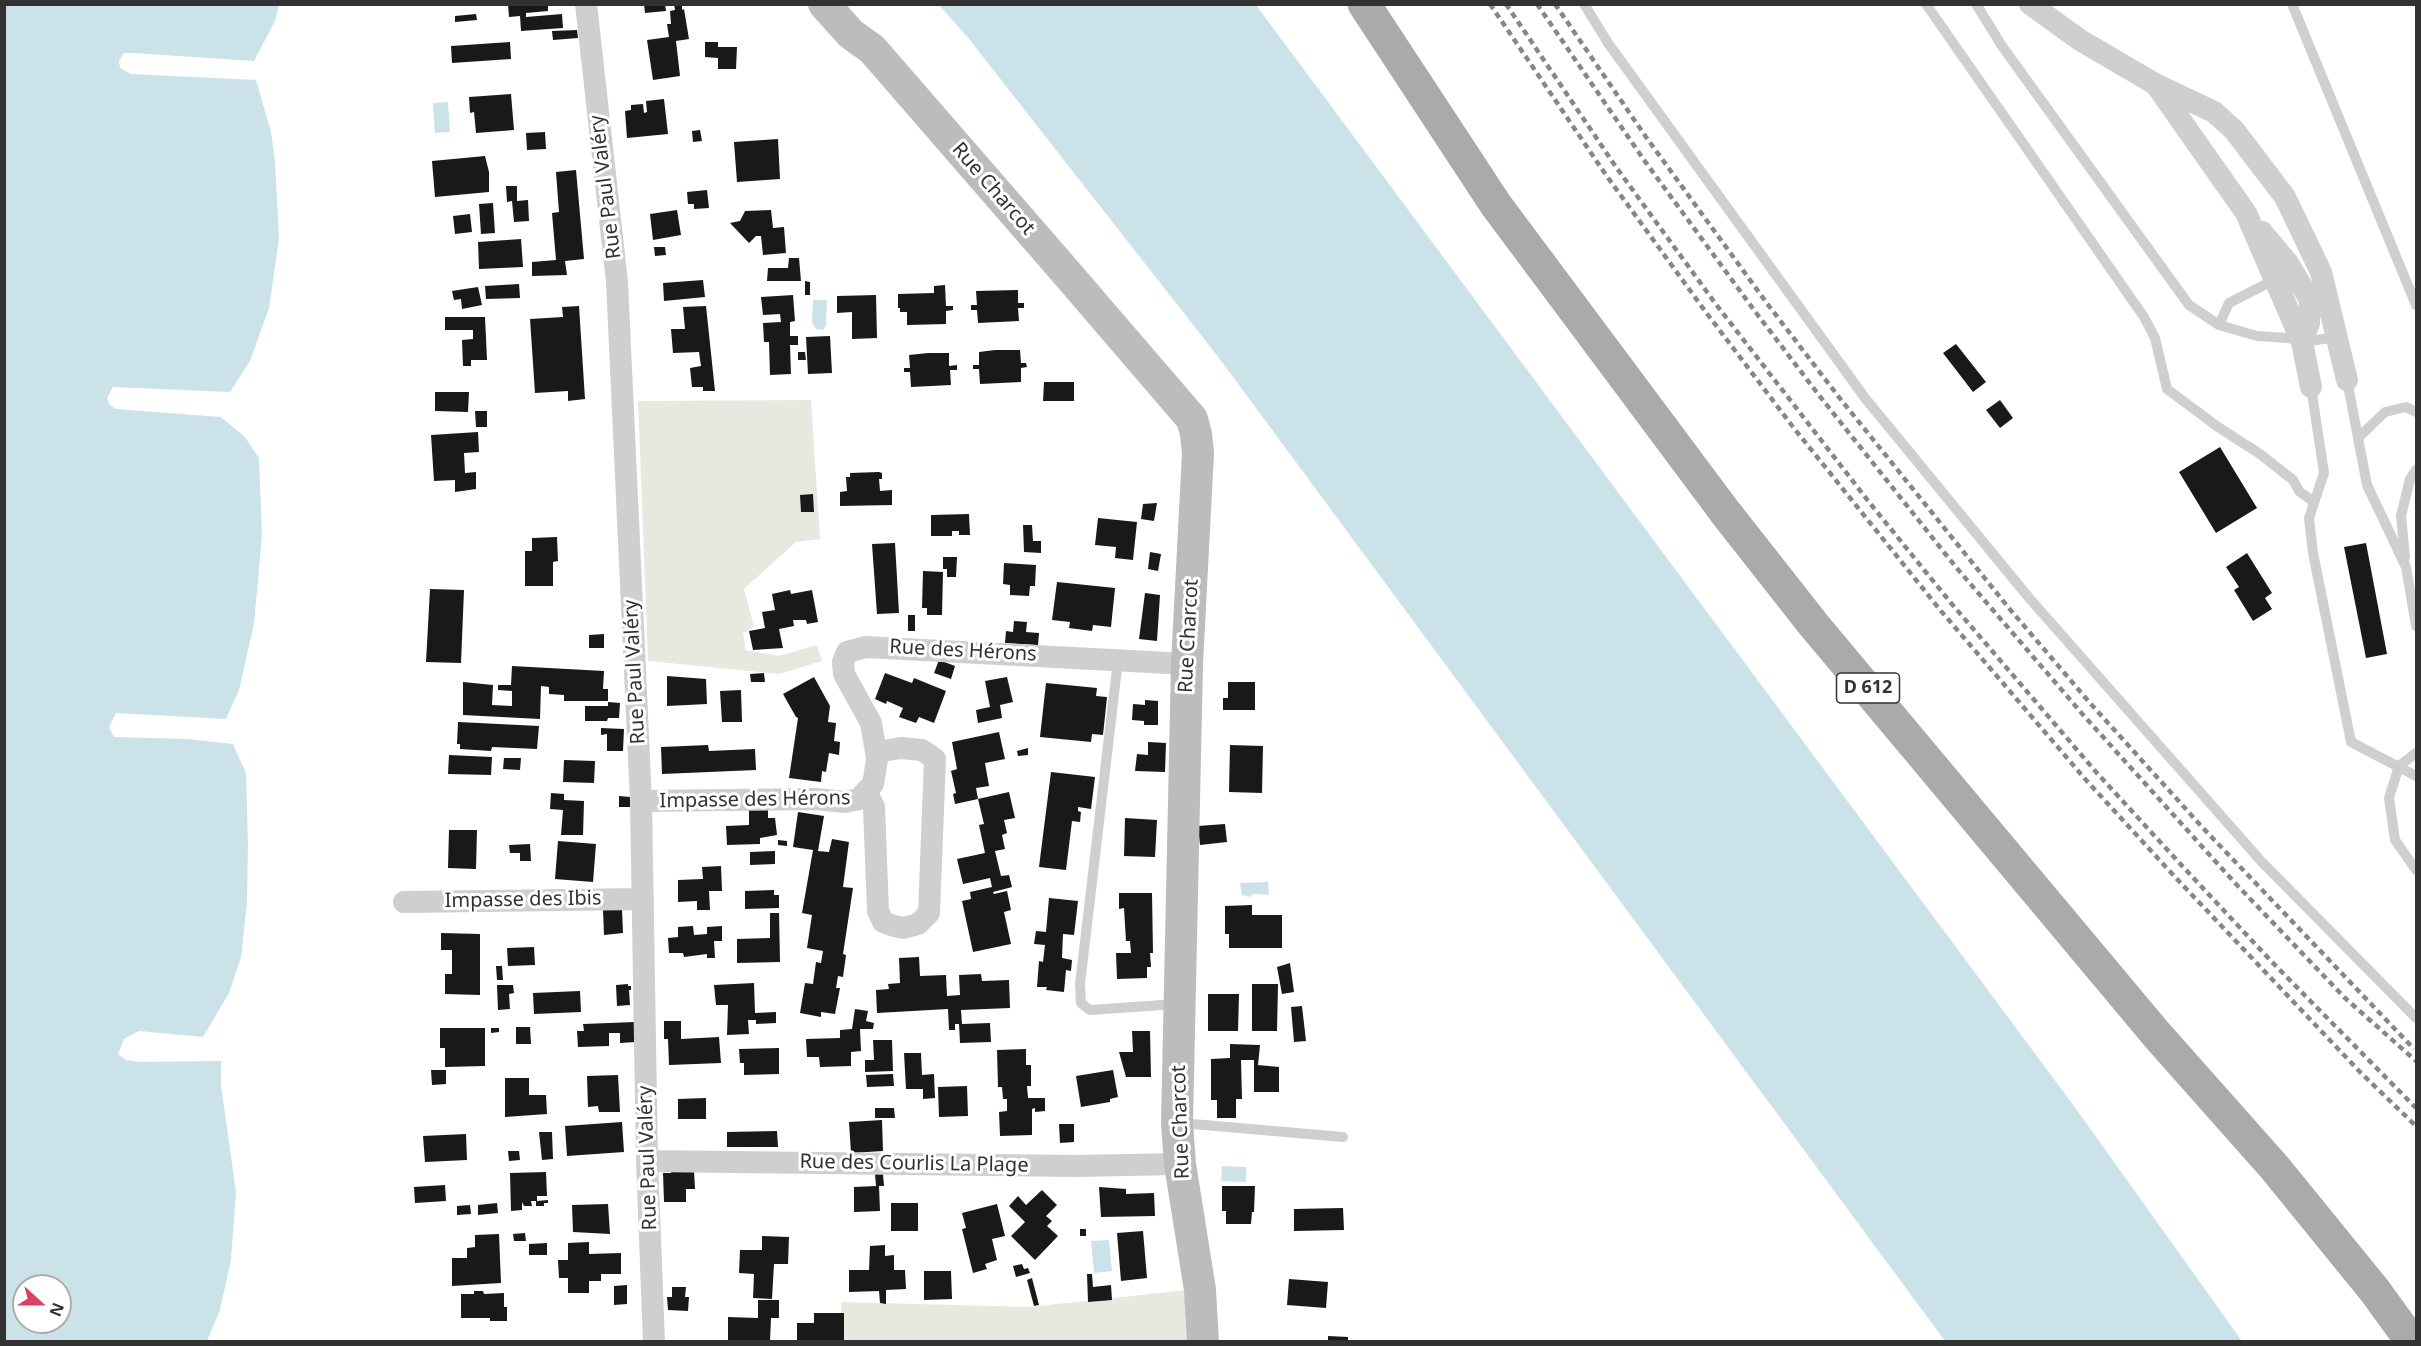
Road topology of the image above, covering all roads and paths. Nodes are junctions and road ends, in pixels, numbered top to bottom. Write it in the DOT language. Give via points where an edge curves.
graph roads {
  1 [pos="586,4"];
  2 [pos="824,4"];
  3 [pos="853,4"];
  4 [pos="1364,4"];
  5 [pos="1584,4"];
  6 [pos="1926,4"];
  7 [pos="1976,4"];
  8 [pos="2030,4"];
  9 [pos="2292,4"];
  10 [pos="872,49"];
  11 [pos="2155,84"];
  12 [pos="2246,213"];
  13 [pos="2274,280"];
  14 [pos="2319,300"];
  15 [pos="2416,305"];
  16 [pos="2220,325"];
  17 [pos="2337,337"];
  18 [pos="2302,342"];
  19 [pos="2347,380"];
  20 [pos="2311,387"];
  21 [pos="2416,412"];
  22 [pos="2358,438"];
  23 [pos="2416,470"];
  24 [pos="2314,502"];
  25 [pos="2406,567"];
  26 [pos="2415,609"];
  27 [pos="2416,626"];
  28 [pos="1118,660"];
  29 [pos="1187,664"];
  30 [pos="876,752"];
  31 [pos="2416,753"];
  32 [pos="2399,766"];
  33 [pos="2416,766"];
  34 [pos="2416,776"];
  35 [pos="866,791"];
  36 [pos="641,801"];
  37 [pos="2416,870"];
  38 [pos="643,899"];
  39 [pos="404,902"];
  40 [pos="1180,1004"];
  41 [pos="2416,1018"];
  42 [pos="1177,1123"];
  43 [pos="1342,1137"];
  44 [pos="647,1161"];
  45 [pos="1180,1164"];
  46 [pos="654,1341"];
  47 [pos="1203,1341"];
  48 [pos="2412,1341"];
  1 -- 36 [label="street, Rue Paul Valéry" via="617,282"];
  2 -- 10 [label="street, Rue Charcot" via="851,34"];
  3 -- 10 [label="street, Rue Charcot"];
  4 -- 48 [label="main road, D 612" via="1496,205 1725,512 1813,624 2157,1035 2275,1168"];
  5 -- 41 [label="lane" via="1608,43 1865,398 2030,599 2261,861"];
  6 -- 24 [label="lane" via="2144,317 2155,338 2167,389 2260,454"];
  7 -- 16 [label="lane" via="2002,46 2189,305"];
  8 -- 11 [label="street" via="2080,40"];
  9 -- 15 [label="lane"];
  10 -- 29 [label="street, Rue Charcot" via="1192,419 1197,453"];
  11 -- 12 [label="street"];
  11 -- 14 [label="street" via="2214,112 2234,130 2285,198 2321,272"];
  12 -- 13 [label="street"];
  12 -- 14 [label="street"];
  13 -- 16 [label="lane" via="2229,303"];
  13 -- 18 [label="street"];
  14 -- 17 [label="street"];
  14 -- 18 [label="street"];
  16 -- 18 [label="lane" via="2258,336"];
  17 -- 18 [label="lane"];
  17 -- 19 [label="street"];
  18 -- 20 [label="street"];
  19 -- 22 [label="lane"];
  20 -- 24 [label="lane" via="2324,473"];
  21 -- 22 [label="lane" via="2406,407 2385,412"];
  22 -- 25 [label="lane" via="2367,485"];
  23 -- 25 [label="lane" via="2401,516"];
  24 -- 32 [label="lane" via="2309,518 2313,553 2351,742"];
  25 -- 26 [label="lane"];
  26 -- 27 [label="lane"];
  28 -- 29 [label="street, Rue des Hérons"];
  28 -- 30 [label="street, Rue des Hérons" via="867,646 847,652 844,674 872,723"];
  28 -- 40 [label="lane" via="1080,984 1081,1003 1090,1010"];
  29 -- 40 [label="street, Rue Charcot"];
  30 -- 35 [label="street, Impasse des Hérons" via="873,784"];
  30 -- 35 [label="street, Impasse des Hérons" via="922,750 935,759 929,914 918,924 894,926 883,922 878,911 874,807"];
  31 -- 32 [label="lane"];
  32 -- 33 [label="lane"];
  32 -- 34 [label="lane"];
  32 -- 37 [label="lane" via="2389,798 2395,840"];
  35 -- 36 [label="street, Impasse des Hérons" via="859,799 845,801"];
  36 -- 38 [label="street, Rue Paul Valéry"];
  38 -- 39 [label="street, Impasse des Ibis"];
  38 -- 44 [label="street, Rue Paul Valéry"];
  40 -- 42 [label="street, Rue Charcot"];
  42 -- 43 [label="lane"];
  42 -- 45 [label="street, Rue Charcot"];
  44 -- 45 [label="street, Rue des Courlis La Plage"];
  44 -- 46 [label="street, Rue Paul Valéry"];
  45 -- 47 [label="street, Rue Charcot" via="1200,1290"];
}
